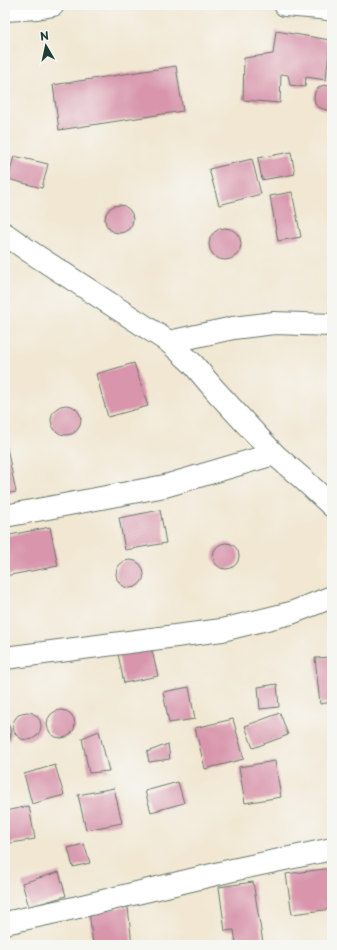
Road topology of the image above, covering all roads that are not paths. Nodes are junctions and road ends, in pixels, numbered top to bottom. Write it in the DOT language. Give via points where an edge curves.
graph roads {
  1 [pos="53,5"];
  2 [pos="285,5"];
  3 [pos="5,10"];
  4 [pos="332,10"];
  5 [pos="5,234"];
  6 [pos="332,325"];
  7 [pos="169,342"];
  8 [pos="274,454"];
  9 [pos="332,506"];
  10 [pos="5,516"];
  11 [pos="332,597"];
  12 [pos="5,658"];
  13 [pos="332,849"];
  14 [pos="5,924"];
  1 -- 3 [label="street"];
  2 -- 4 [label="street"];
  5 -- 7 [label="street"];
  6 -- 7 [label="street" via="274,323 233,328"];
  7 -- 8 [label="street" via="193,364"];
  8 -- 9 [label="street"];
  8 -- 10 [label="street" via="166,486"];
  11 -- 12 [label="street" via="291,614 222,630"];
  13 -- 14 [label="street"];
}
